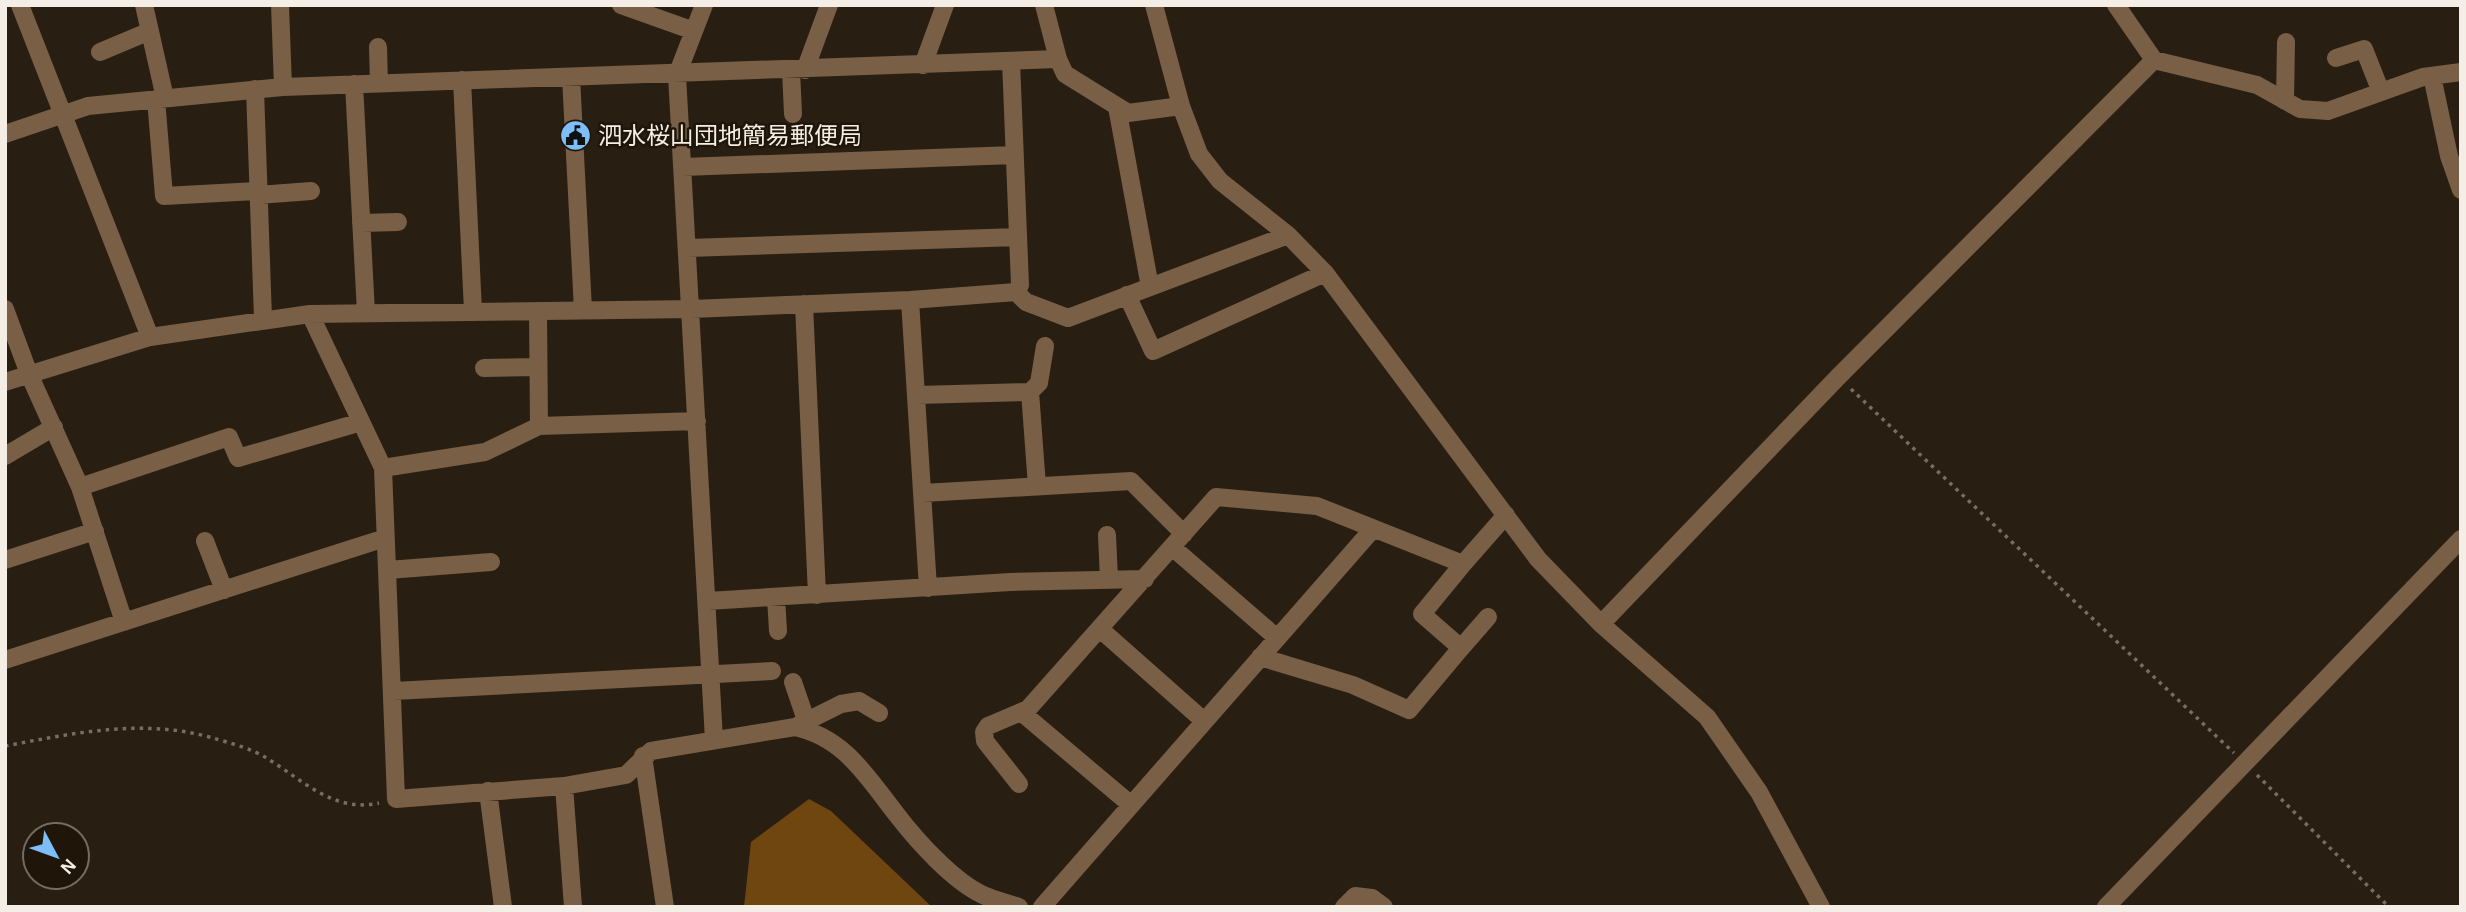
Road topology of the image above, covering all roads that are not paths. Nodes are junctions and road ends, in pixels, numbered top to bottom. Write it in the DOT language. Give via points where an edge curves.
graph roads {
  1 [pos="20,5"];
  2 [pos="144,5"];
  3 [pos="280,5"];
  4 [pos="621,5"];
  5 [pos="704,5"];
  6 [pos="829,5"];
  7 [pos="945,5"];
  8 [pos="1044,5"];
  9 [pos="1154,5"];
  10 [pos="2116,5"];
  11 [pos="694,31"];
  12 [pos="150,32"];
  13 [pos="2286,42"];
  14 [pos="379,47"];
  15 [pos="100,52"];
  16 [pos="2336,58"];
  17 [pos="1058,59"];
  18 [pos="2154,60"];
  19 [pos="1011,61"];
  20 [pos="923,65"];
  21 [pos="798,70"];
  22 [pos="2461,72"];
  23 [pos="677,75"];
  24 [pos="2432,76"];
  25 [pos="571,77"];
  26 [pos="462,80"];
  27 [pos="379,83"];
  28 [pos="354,84"];
  29 [pos="283,87"];
  30 [pos="255,89"];
  31 [pos="2381,92"];
  32 [pos="160,99"];
  33 [pos="2286,101"];
  34 [pos="1181,106"];
  35 [pos="1117,107"];
  36 [pos="63,114"];
  37 [pos="793,114"];
  38 [pos="5,134"];
  39 [pos="2454,153"];
  40 [pos="1014,155"];
  41 [pos="683,167"];
  42 [pos="2461,190"];
  43 [pos="312,191"];
  44 [pos="258,193"];
  45 [pos="398,222"];
  46 [pos="361,223"];
  47 [pos="1288,235"];
  48 [pos="1018,237"];
  49 [pos="688,248"];
  50 [pos="1325,273"];
  51 [pos="1150,287"];
  52 [pos="1016,292"];
  53 [pos="1127,295"];
  54 [pos="910,300"];
  55 [pos="804,304"];
  56 [pos="5,309"];
  57 [pos="692,309"];
  58 [pos="583,310"];
  59 [pos="538,311"];
  60 [pos="473,312"];
  61 [pos="366,313"];
  62 [pos="310,314"];
  63 [pos="263,319"];
  64 [pos="149,337"];
  65 [pos="1045,346"];
  66 [pos="538,367"];
  67 [pos="484,368"];
  68 [pos="29,374"];
  69 [pos="5,382"];
  70 [pos="1030,392"];
  71 [pos="917,396"];
  72 [pos="697,421"];
  73 [pos="361,422"];
  74 [pos="538,426"];
  75 [pos="54,427"];
  76 [pos="5,456"];
  77 [pos="383,468"];
  78 [pos="80,486"];
  79 [pos="1037,486"];
  80 [pos="923,493"];
  81 [pos="1506,515"];
  82 [pos="1372,530"];
  83 [pos="94,531"];
  84 [pos="1107,535"];
  85 [pos="385,538"];
  86 [pos="2461,539"];
  87 [pos="205,541"];
  88 [pos="1178,541"];
  89 [pos="5,560"];
  90 [pos="491,562"];
  91 [pos="1463,564"];
  92 [pos="388,570"];
  93 [pos="1145,579"];
  94 [pos="1109,580"];
  95 [pos="928,588"];
  96 [pos="224,590"];
  97 [pos="817,595"];
  98 [pos="776,597"];
  99 [pos="708,601"];
  100 [pos="1488,617"];
  101 [pos="124,622"];
  102 [pos="1601,624"];
  103 [pos="1100,629"];
  104 [pos="778,631"];
  105 [pos="1277,638"];
  106 [pos="1461,648"];
  107 [pos="1260,657"];
  108 [pos="5,660"];
  109 [pos="772,671"];
  110 [pos="713,672"];
  111 [pos="793,682"];
  112 [pos="394,691"];
  113 [pos="1021,712"];
  114 [pos="879,713"];
  115 [pos="1203,721"];
  116 [pos="801,725"];
  117 [pos="715,740"];
  118 [pos="643,756"];
  119 [pos="1019,783"];
  120 [pos="564,786"];
  121 [pos="488,791"];
  122 [pos="1130,804"];
  123 [pos="503,907"];
  124 [pos="573,907"];
  125 [pos="665,907"];
  126 [pos="1019,907"];
  127 [pos="1042,907"];
  128 [pos="1344,907"];
  129 [pos="1384,907"];
  130 [pos="1821,907"];
  131 [pos="2106,907"];
  1 -- 36 [label="street"];
  2 -- 12 [label="street"];
  3 -- 29 [label="street"];
  4 -- 11 [label="street"];
  5 -- 11 [label="street"];
  6 -- 21 [label="street"];
  7 -- 20 [label="street"];
  8 -- 17 [label="street"];
  9 -- 34 [label="street"];
  10 -- 18 [label="street"];
  11 -- 23 [label="street"];
  12 -- 15 [label="street"];
  12 -- 32 [label="street"];
  13 -- 33 [label="street"];
  14 -- 27 [label="street"];
  16 -- 31 [label="street" via="2364,49"];
  17 -- 19 [label="street"];
  17 -- 35 [label="street" via="1065,74"];
  18 -- 33 [label="street" via="2257,85"];
  18 -- 102 [label="street" via="1838,377"];
  19 -- 20 [label="street"];
  19 -- 40 [label="street"];
  20 -- 21 [label="street"];
  21 -- 23 [label="street"];
  21 -- 37 [label="street"];
  22 -- 24 [label="street"];
  23 -- 25 [label="street"];
  23 -- 41 [label="street"];
  24 -- 31 [label="street"];
  24 -- 39 [label="street"];
  25 -- 26 [label="street"];
  25 -- 58 [label="street"];
  26 -- 27 [label="street"];
  26 -- 60 [label="street"];
  27 -- 28 [label="street"];
  28 -- 29 [label="street"];
  28 -- 46 [label="street"];
  29 -- 30 [label="street"];
  30 -- 32 [label="street"];
  30 -- 44 [label="street"];
  31 -- 33 [label="street" via="2328,111 2300,108"];
  32 -- 36 [label="street" via="88,106"];
  32 -- 44 [label="street" via="164,195"];
  34 -- 35 [label="street" via="1128,113"];
  34 -- 47 [label="street" via="1199,154 1220,181"];
  35 -- 51 [label="street"];
  36 -- 38 [label="street"];
  36 -- 64 [label="street"];
  39 -- 42 [label="street"];
  40 -- 41 [label="street"];
  40 -- 48 [label="street"];
  41 -- 49 [label="street"];
  43 -- 44 [label="street"];
  44 -- 63 [label="street"];
  45 -- 46 [label="street"];
  46 -- 61 [label="street"];
  47 -- 50 [label="street"];
  47 -- 51 [label="street"];
  48 -- 49 [label="street"];
  48 -- 52 [label="street" via="1020,285"];
  49 -- 57 [label="street"];
  50 -- 53 [label="street" via="1153,351"];
  50 -- 81 [label="street"];
  51 -- 53 [label="street"];
  52 -- 53 [label="street" via="1026,302 1068,318"];
  52 -- 54 [label="street"];
  54 -- 55 [label="street"];
  54 -- 71 [label="street"];
  55 -- 57 [label="street"];
  55 -- 97 [label="street"];
  56 -- 68 [label="street"];
  57 -- 58 [label="street"];
  57 -- 72 [label="street"];
  58 -- 59 [label="street"];
  59 -- 60 [label="street"];
  59 -- 66 [label="street"];
  60 -- 61 [label="street"];
  61 -- 62 [label="street"];
  62 -- 63 [label="street"];
  62 -- 73 [label="street"];
  63 -- 64 [label="street"];
  64 -- 68 [label="street"];
  65 -- 70 [label="street" via="1038,383"];
  66 -- 67 [label="street"];
  66 -- 74 [label="street"];
  68 -- 69 [label="street"];
  68 -- 75 [label="street"];
  70 -- 71 [label="street"];
  70 -- 79 [label="street"];
  71 -- 80 [label="street"];
  72 -- 74 [label="street"];
  72 -- 99 [label="street"];
  73 -- 77 [label="street"];
  73 -- 78 [label="street" via="238,458 229,437"];
  74 -- 77 [label="street" via="485,452"];
  75 -- 76 [label="street"];
  75 -- 78 [label="street"];
  77 -- 85 [label="street"];
  78 -- 83 [label="street"];
  79 -- 80 [label="street"];
  79 -- 88 [label="street" via="1131,481"];
  80 -- 95 [label="street"];
  81 -- 91 [label="street"];
  81 -- 102 [label="street" via="1538,559"];
  82 -- 88 [label="street" via="1317,506 1216,497"];
  82 -- 91 [label="street"];
  82 -- 105 [label="street"];
  83 -- 89 [label="street"];
  83 -- 101 [label="street"];
  84 -- 94 [label="street"];
  85 -- 92 [label="street"];
  85 -- 96 [label="street"];
  86 -- 131 [label="street"];
  87 -- 96 [label="street"];
  88 -- 93 [label="street"];
  88 -- 105 [label="street"];
  90 -- 92 [label="street"];
  91 -- 106 [label="street" via="1422,614"];
  92 -- 112 [label="street"];
  93 -- 94 [label="street"];
  93 -- 103 [label="street"];
  94 -- 95 [label="street"];
  95 -- 97 [label="street"];
  96 -- 101 [label="street"];
  97 -- 98 [label="street"];
  98 -- 99 [label="street"];
  98 -- 104 [label="street"];
  99 -- 110 [label="street"];
  100 -- 106 [label="street"];
  101 -- 108 [label="street"];
  102 -- 130 [label="street" via="1707,717 1759,792"];
  103 -- 113 [label="street"];
  103 -- 115 [label="street"];
  105 -- 107 [label="street"];
  106 -- 107 [label="street" via="1409,710 1353,685"];
  107 -- 115 [label="street"];
  109 -- 110 [label="street"];
  110 -- 112 [label="street"];
  110 -- 117 [label="street"];
  111 -- 116 [label="street"];
  112 -- 121 [label="street" via="396,799"];
  113 -- 119 [label="street" via="984,732 985,741"];
  113 -- 122 [label="street"];
  114 -- 116 [label="street" via="859,701 841,704"];
  115 -- 122 [label="street"];
  116 -- 117 [label="street"];
  116 -- 126 [label="street" via="858,762 898,817 942,864 982,894"];
  117 -- 118 [label="street"];
  118 -- 120 [label="street" via="626,775"];
  118 -- 125 [label="street"];
  120 -- 121 [label="street"];
  120 -- 124 [label="street"];
  121 -- 123 [label="street"];
  122 -- 127 [label="street"];
  128 -- 129 [label="street" via="1355,896 1371,898"];
}
